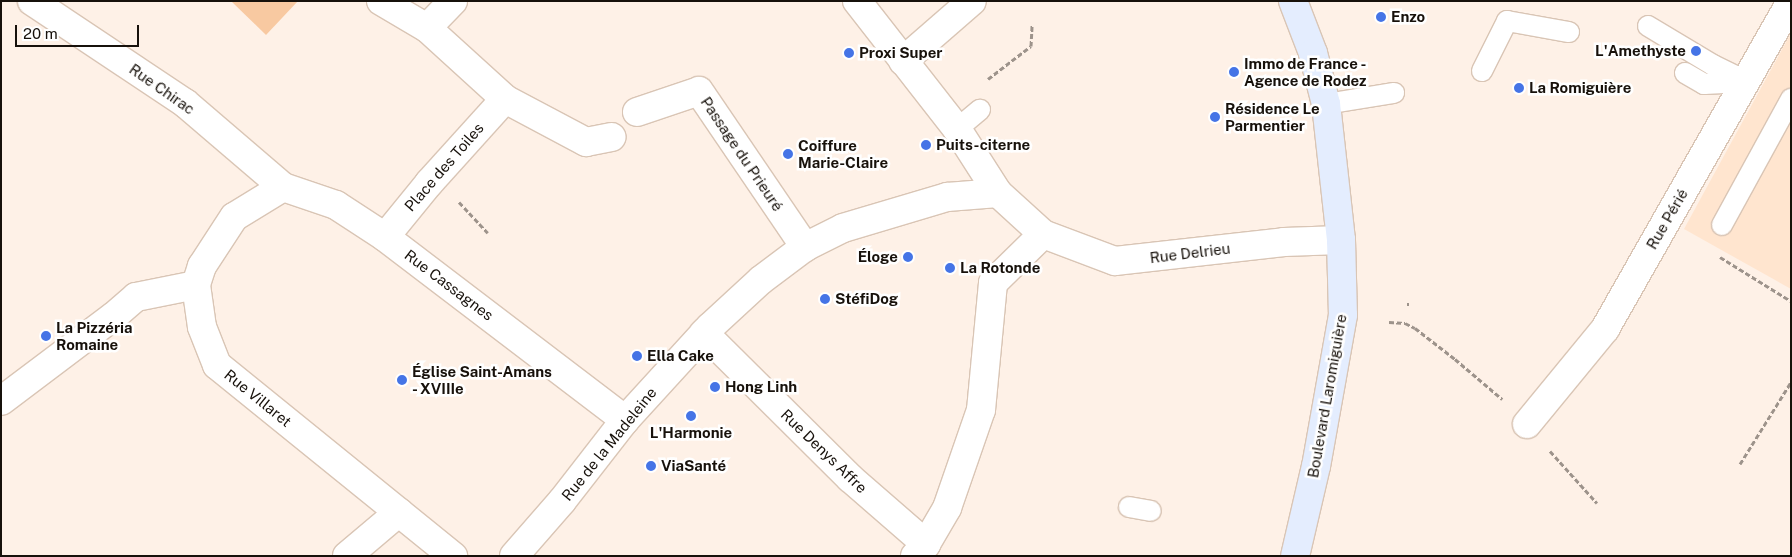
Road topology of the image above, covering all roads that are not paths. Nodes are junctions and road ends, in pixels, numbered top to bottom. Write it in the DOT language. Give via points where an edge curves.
graph roads {
  1 [pos="32,1"];
  2 [pos="381,1"];
  3 [pos="453,1"];
  4 [pos="857,1"];
  5 [pos="972,1"];
  6 [pos="1293,1"];
  7 [pos="1791,2"];
  8 [pos="1648,26"];
  9 [pos="427,28"];
  10 [pos="1568,32"];
  11 [pos="904,61"];
  12 [pos="1482,71"];
  13 [pos="1685,73"];
  14 [pos="1746,81"];
  15 [pos="1394,93"];
  16 [pos="504,99"];
  17 [pos="1791,99"];
  18 [pos="1326,104"];
  19 [pos="980,110"];
  20 [pos="637,112"];
  21 [pos="957,129"];
  22 [pos="612,138"];
  23 [pos="262,168"];
  24 [pos="283,187"];
  25 [pos="998,193"];
  26 [pos="1722,224"];
  27 [pos="1043,234"];
  28 [pos="385,237"];
  29 [pos="1341,240"];
  30 [pos="805,247"];
  31 [pos="196,285"];
  32 [pos="704,333"];
  33 [pos="1,401"];
  34 [pos="625,420"];
  35 [pos="1527,424"];
  36 [pos="1129,506"];
  37 [pos="1152,511"];
  38 [pos="399,512"];
  39 [pos="920,550"];
  40 [pos="347,556"];
  41 [pos="454,556"];
  42 [pos="514,556"];
  43 [pos="1295,556"];
  1 -- 23 [label="street, Rue Chirac" via="185,103"];
  2 -- 9 [label="street"];
  3 -- 9 [label="street"];
  4 -- 11 [label="street"];
  5 -- 11 [label="street"];
  6 -- 18 [label="street, Boulevard Laromiguière" via="1313,53"];
  7 -- 14 [label="street, Rue Périé"];
  8 -- 14 [label="lane"];
  9 -- 16 [label="street"];
  10 -- 12 [label="lane" via="1507,21"];
  11 -- 21 [label="street"];
  13 -- 14 [label="lane" via="1704,84"];
  14 -- 35 [label="street, Rue Périé" via="1605,329"];
  15 -- 18 [label="lane"];
  16 -- 22 [label="street" via="586,142"];
  16 -- 28 [label="street, Place des Toiles"];
  17 -- 26 [label="lane"];
  18 -- 29 [label="street, Boulevard Laromiguière"];
  19 -- 21 [label="lane"];
  20 -- 30 [label="street, Passage du Prieuré" via="699,91"];
  21 -- 25 [label="street"];
  23 -- 24 [label="street, Rue Cassagnes"];
  24 -- 28 [label="street, Rue Cassagnes" via="336,205"];
  24 -- 31 [label="street, Rue Villaret" via="234,218 202,266"];
  25 -- 27 [label="street"];
  25 -- 30 [label="street, Rue de la Madeleine" via="946,196 843,228"];
  27 -- 29 [label="street, Rue Delrieu" via="1115,261 1284,242"];
  27 -- 39 [label="street" via="993,283 981,410 947,508"];
  28 -- 34 [label="street, Rue Cassagnes"];
  29 -- 43 [label="street, Boulevard Laromiguière" via="1343,314 1316,466"];
  30 -- 32 [label="street, Rue de la Madeleine" via="761,280"];
  31 -- 33 [label="street" via="136,297"];
  31 -- 38 [label="street, Rue Villaret" via="202,327 217,366"];
  32 -- 34 [label="street, Rue de la Madeleine"];
  32 -- 39 [label="street, Rue Denys Affre"];
  34 -- 42 [label="street, Rue de la Madeleine"];
  36 -- 37 [label="lane"];
  38 -- 40 [label="street"];
  38 -- 41 [label="street"];
}
